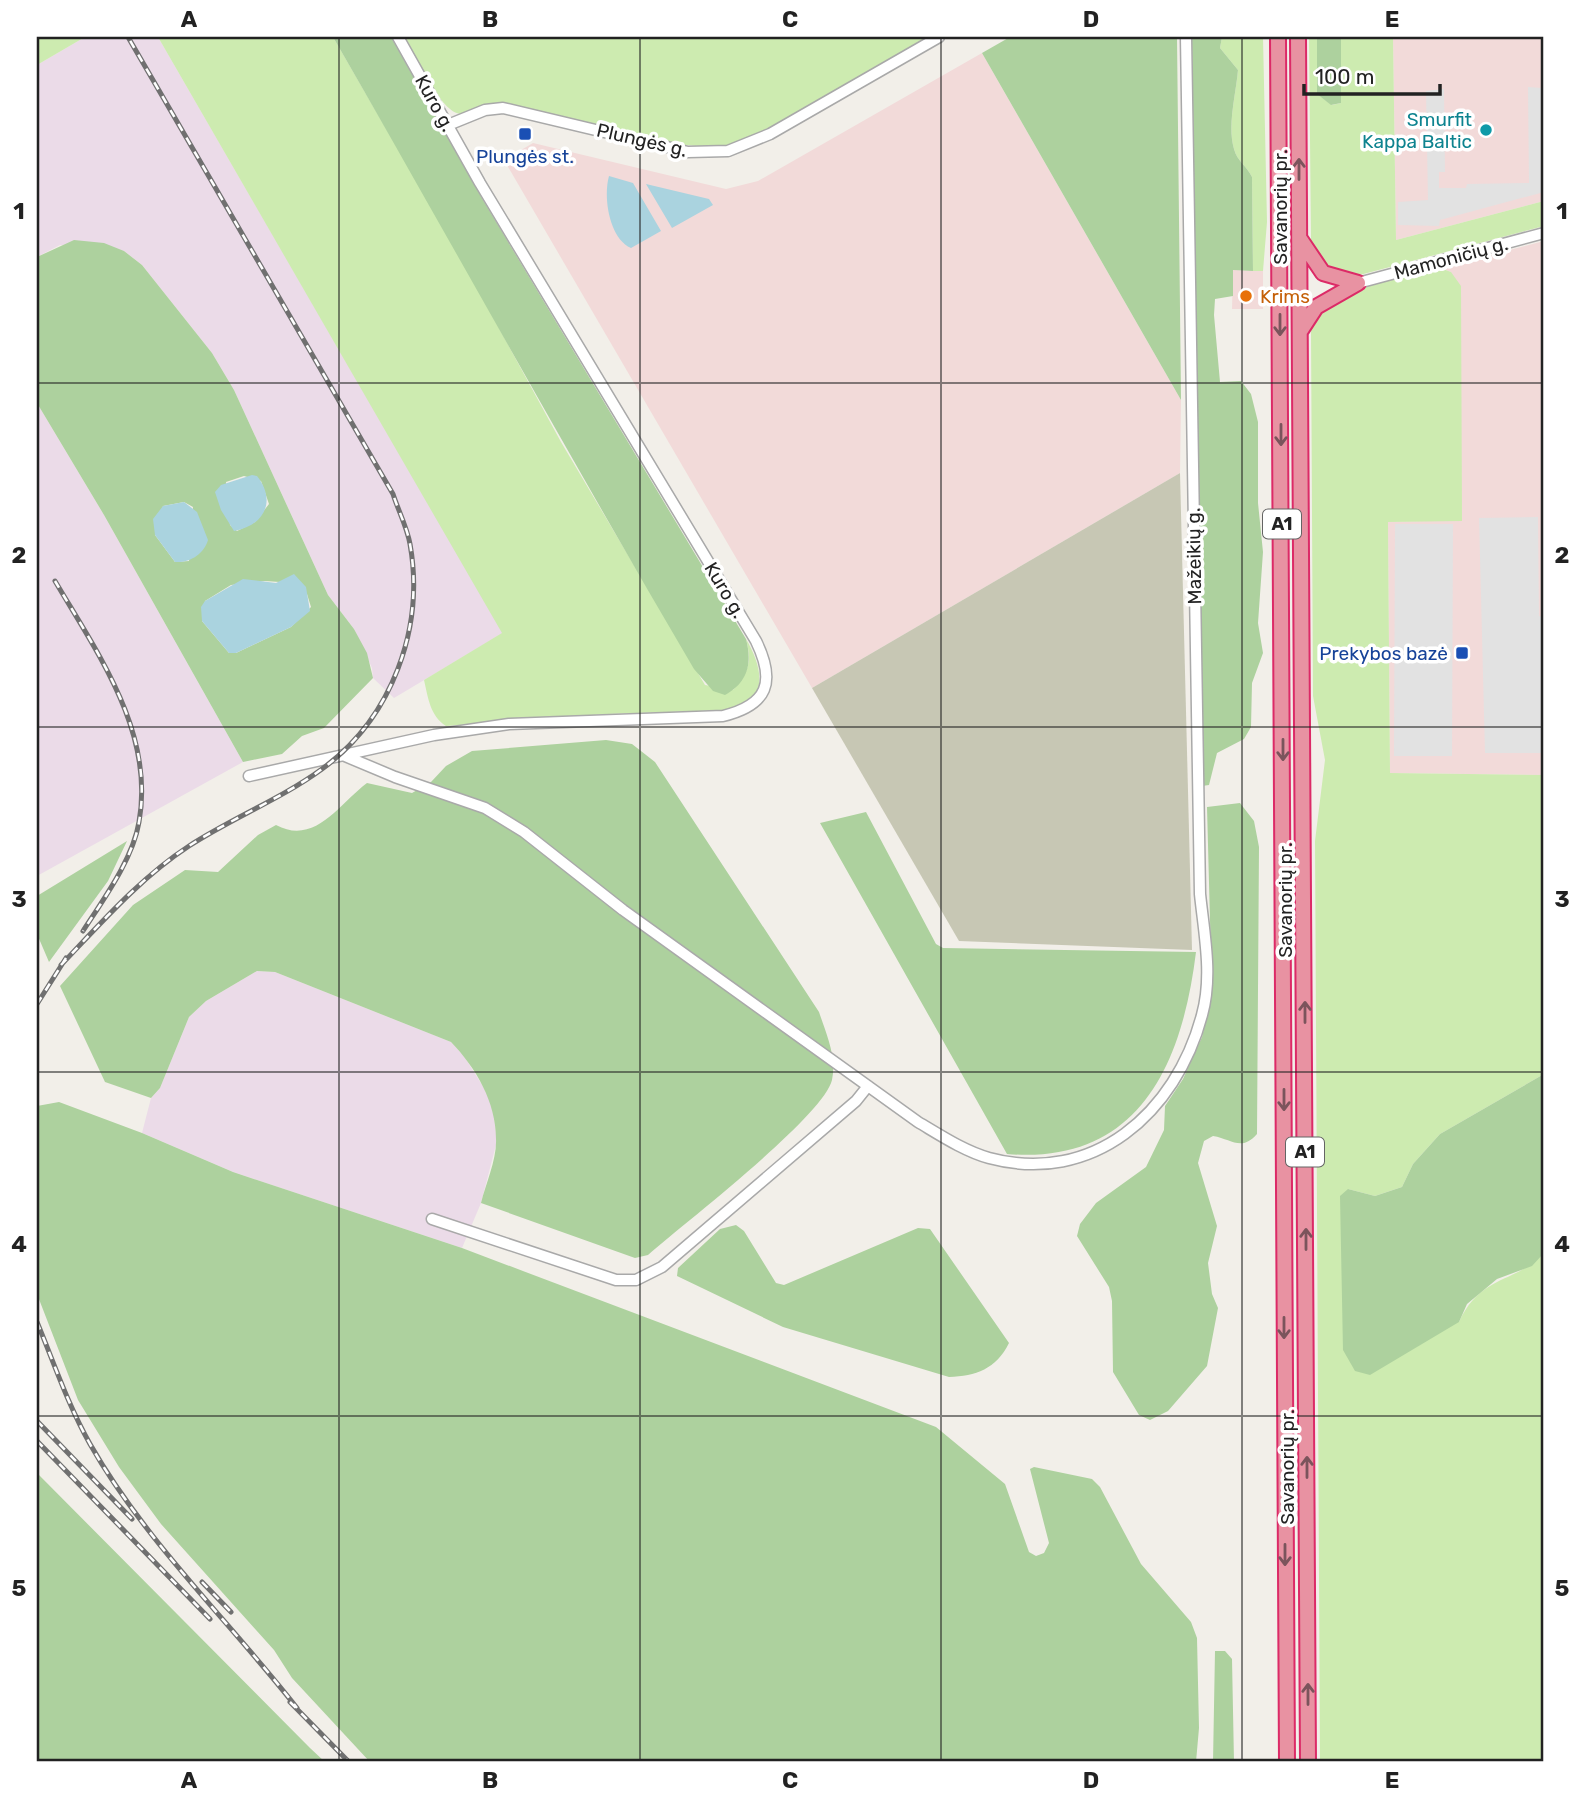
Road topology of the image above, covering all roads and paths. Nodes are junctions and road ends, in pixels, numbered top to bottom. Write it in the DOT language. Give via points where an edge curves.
graph roads {
  1 [pos="398,37"];
  2 [pos="939,37"];
  3 [pos="1186,37"];
  4 [pos="1269,37"];
  5 [pos="1278,37"];
  6 [pos="1298,37"];
  7 [pos="1279,110"];
  8 [pos="447,125"];
  9 [pos="1544,233"];
  10 [pos="1300,238"];
  11 [pos="1357,283"];
  12 [pos="1300,331"];
  13 [pos="345,756"];
  14 [pos="249,776"];
  15 [pos="868,1086"];
  16 [pos="432,1219"];
  17 [pos="1287,1762"];
  18 [pos="1308,1762"];
  1 -- 8 [label="street, Kuro g."];
  2 -- 8 [label="street, Plungės g." via="771,134 728,151 688,152 503,108"];
  3 -- 15 [label="street, Mažeikių g." via="1200,894 1207,974 1203,1014 1180,1071 1152,1113 1119,1140 1077,1157 1015,1163 965,1149"];
  4 -- 7 [label="highway"];
  5 -- 7 [label="highway, Savanorių pr. / A1"];
  10 -- 6 [label="highway, Savanorių pr. / A1, one-way"];
  7 -- 17 [label="highway, Savanorių pr. / A1, one-way"];
  8 -- 13 [label="street, Kuro g." via="756,641 768,675 758,701 745,711 723,716 509,724"];
  9 -- 11 [label="street, Mamoničių g."];
  10 -- 11 [label="highway" via="1323,273"];
  10 -- 12 [label="highway, Savanorių pr. / A1"];
  11 -- 12 [label="highway" via="1316,307"];
  18 -- 12 [label="highway, Savanorių pr. / A1, one-way"];
  13 -- 14 [label="street, Kuro g."];
  13 -- 15 [label="street, Mažeikių g." via="395,778 485,807"];
  15 -- 16 [label="street" via="662,1267 636,1280 616,1280"];
}
